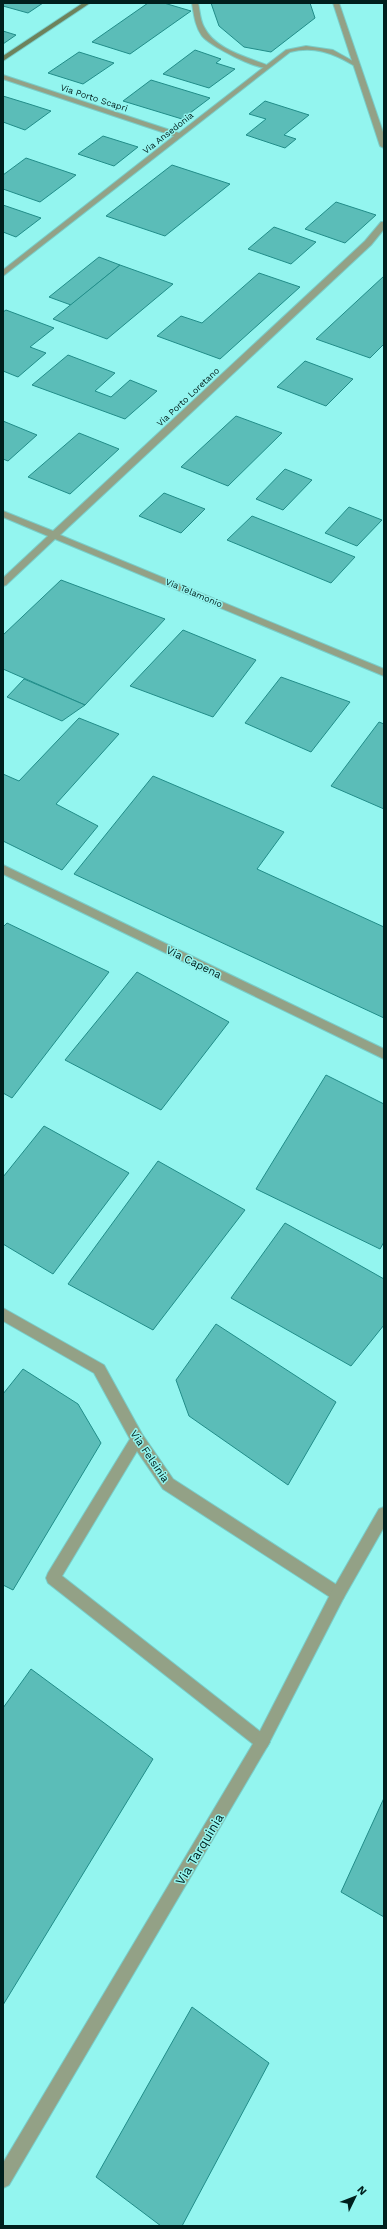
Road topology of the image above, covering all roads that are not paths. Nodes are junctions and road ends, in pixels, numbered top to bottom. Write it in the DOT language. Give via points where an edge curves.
graph roads {
  1 [pos="87,3"];
  2 [pos="195,3"];
  3 [pos="336,3"];
  4 [pos="3,59"];
  5 [pos="355,64"];
  6 [pos="267,67"];
  7 [pos="3,77"];
  8 [pos="180,136"];
  9 [pos="384,146"];
  10 [pos="384,224"];
  11 [pos="3,274"];
  12 [pos="3,514"];
  13 [pos="55,534"];
  14 [pos="3,583"];
  15 [pos="384,672"];
  16 [pos="3,869"];
  17 [pos="384,1054"];
  18 [pos="3,1314"];
  19 [pos="137,1439"];
  20 [pos="384,1514"];
  21 [pos="338,1594"];
  22 [pos="262,1742"];
  23 [pos="3,2179"];
  1 -- 4 [label="main road"];
  2 -- 6 [label="street" via="201,28 210,40 226,50"];
  3 -- 5 [label="street"];
  5 -- 6 [label="street, Via Ansedonia" via="332,50 303,47 288,51"];
  5 -- 9 [label="street"];
  6 -- 8 [label="street, Via Ansedonia"];
  7 -- 8 [label="street, Via Porto Scapri"];
  8 -- 11 [label="street, Via Ansedonia"];
  10 -- 13 [label="street, Via Porto Loretano" via="368,243"];
  12 -- 13 [label="street, Via Telamonio"];
  13 -- 14 [label="street, Via Porto Loretano"];
  13 -- 15 [label="street, Via Telamonio"];
  16 -- 17 [label="street, Via Capena"];
  18 -- 19 [label="street, Via Felsinia" via="99,1369"];
  19 -- 21 [label="street, Via Felsinia" via="168,1484"];
  19 -- 22 [label="street" via="53,1578"];
  20 -- 21 [label="street, Via Tarquinia"];
  21 -- 22 [label="street, Via Tarquinia"];
  22 -- 23 [label="street, Via Tarquinia"];
}
